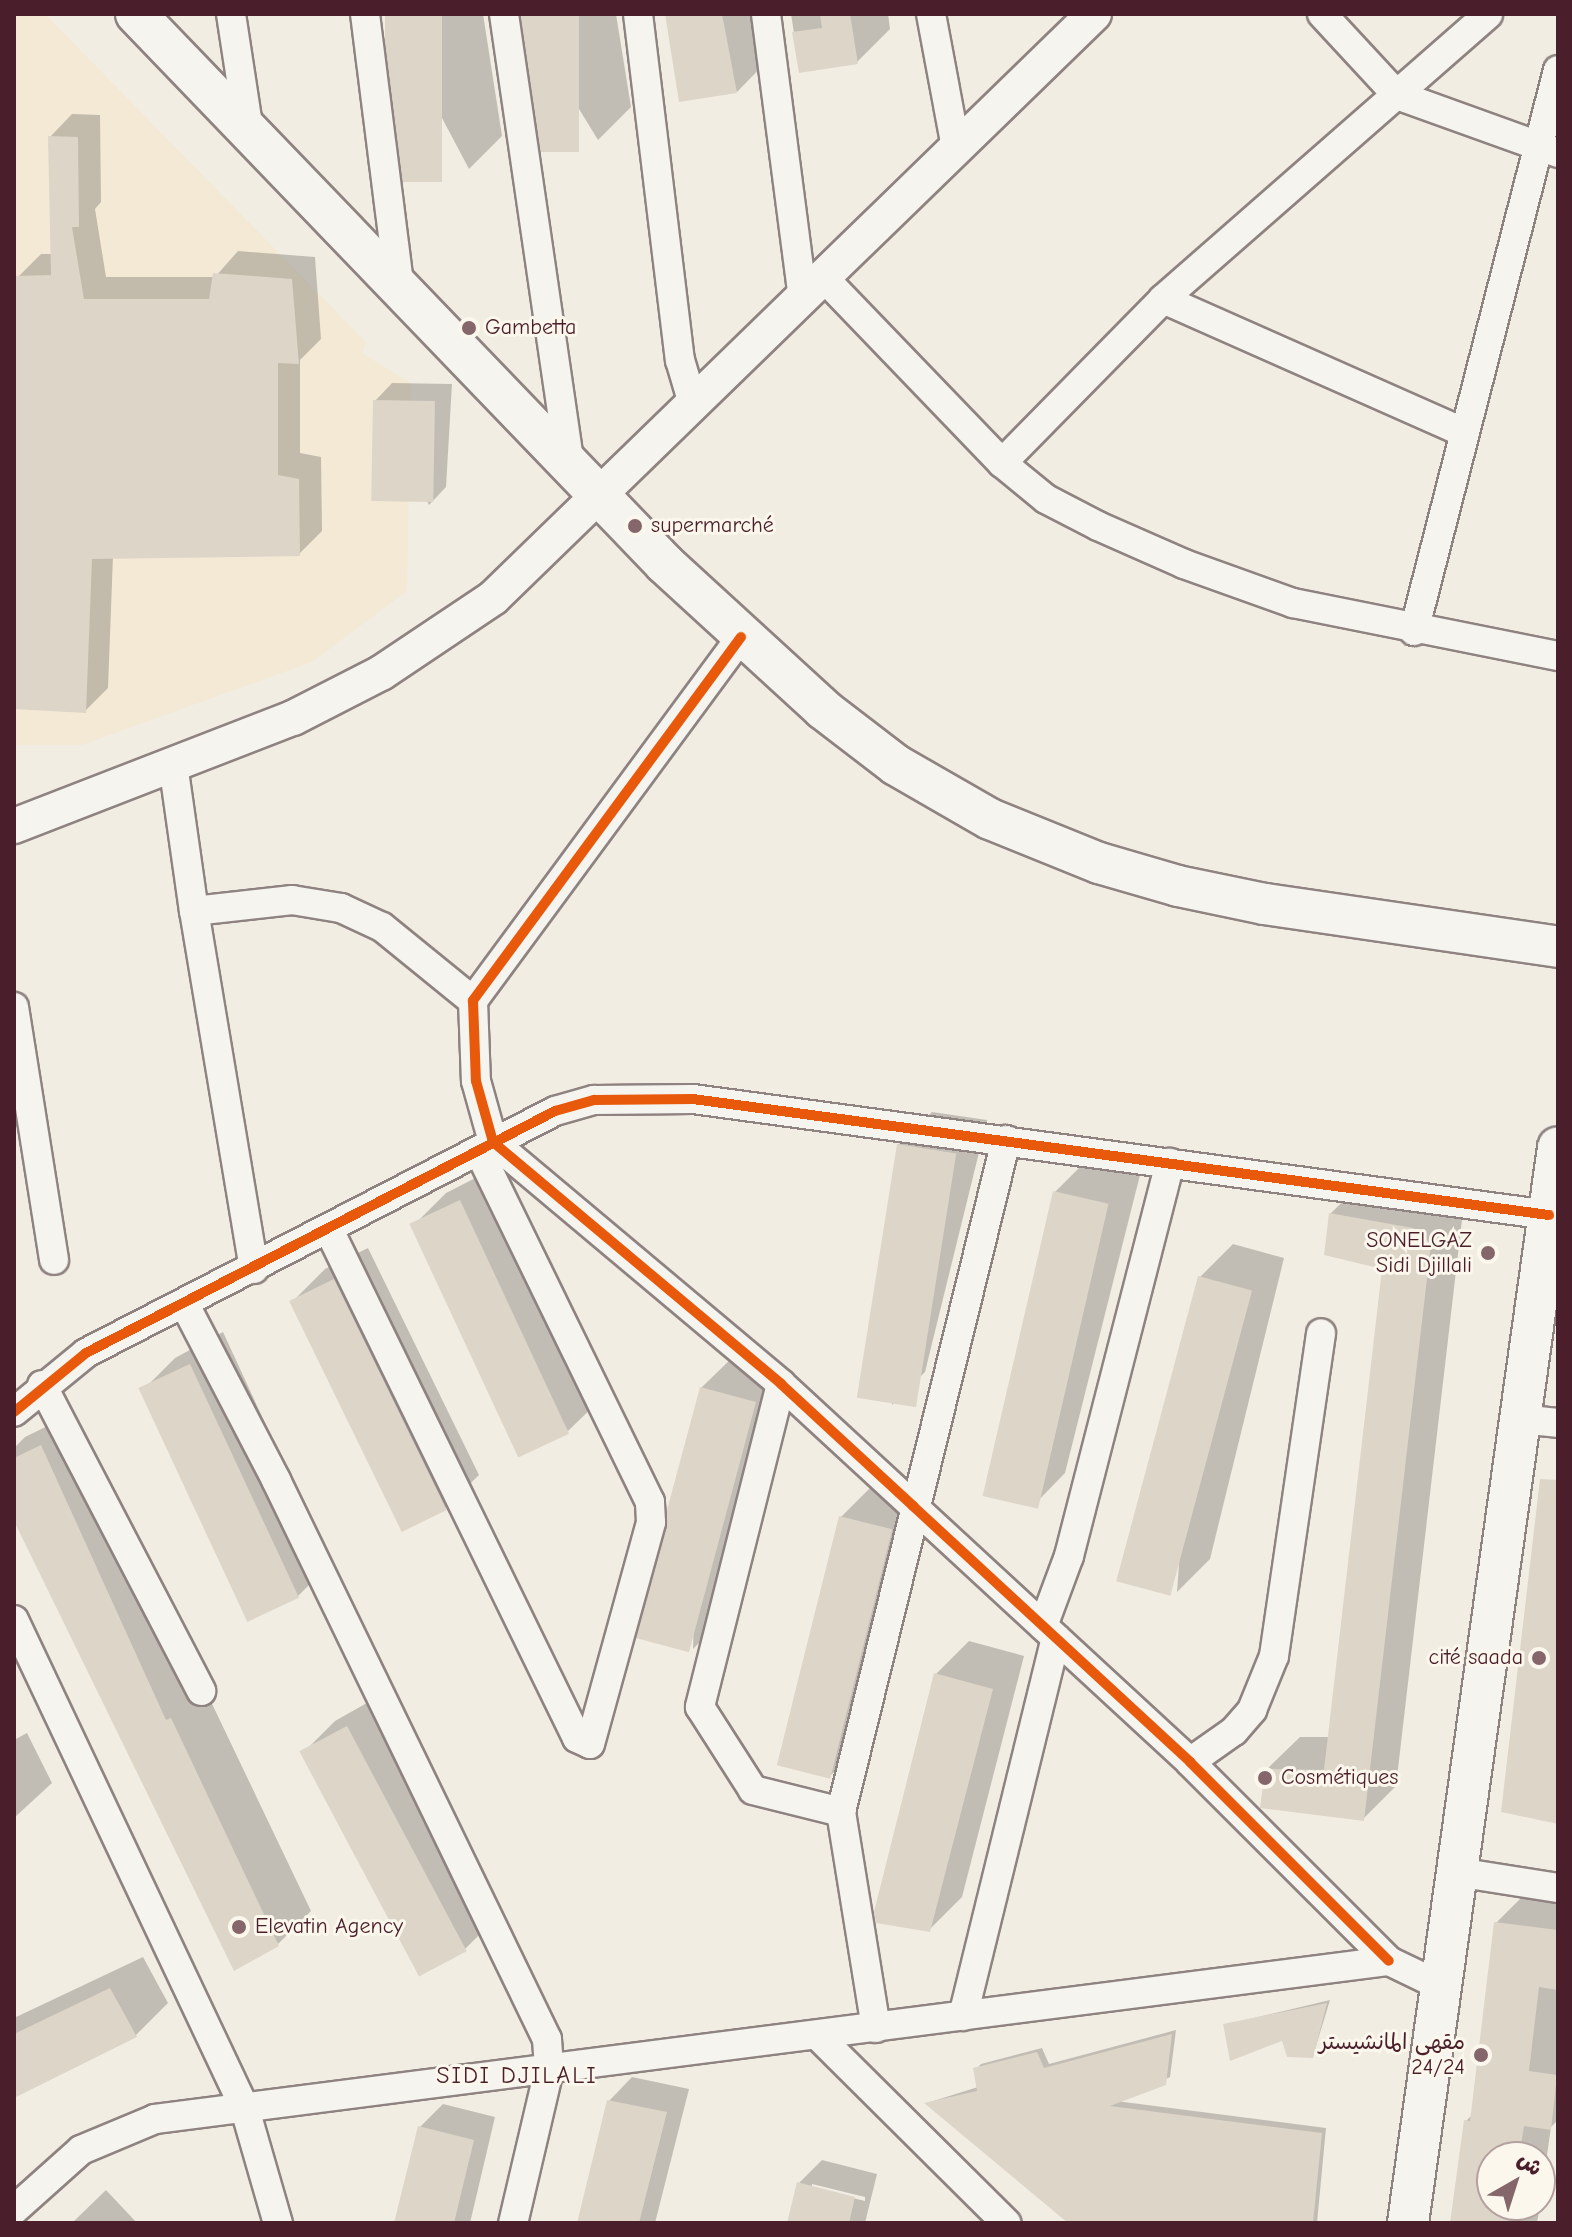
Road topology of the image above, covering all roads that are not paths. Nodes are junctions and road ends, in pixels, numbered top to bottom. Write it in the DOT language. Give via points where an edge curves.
graph roads {
  1 [pos="136,14"];
  2 [pos="231,14"];
  3 [pos="365,14"];
  4 [pos="504,14"];
  5 [pos="638,14"];
  6 [pos="766,14"];
  7 [pos="931,14"];
  8 [pos="1322,14"];
  9 [pos="1488,14"];
  10 [pos="1082,19"];
  11 [pos="1558,70"];
  12 [pos="1397,95"];
  13 [pos="249,131"];
  14 [pos="956,148"];
  15 [pos="1548,150"];
  16 [pos="399,285"];
  17 [pos="813,287"];
  18 [pos="1163,299"];
  19 [pos="693,404"];
  20 [pos="1465,433"];
  21 [pos="569,462"];
  22 [pos="1002,463"];
  23 [pos="599,495"];
  24 [pos="1414,631"];
  25 [pos="741,637"];
  26 [pos="1558,656"];
  27 [pos="173,764"];
  28 [pos="14,826"];
  29 [pos="194,911"];
  30 [pos="1558,947"];
  31 [pos="473,1001"];
  32 [pos="14,1007"];
  33 [pos="1006,1140"];
  34 [pos="486,1147"];
  35 [pos="1558,1147"];
  36 [pos="1170,1163"];
  37 [pos="1549,1215"];
  38 [pos="329,1230"];
  39 [pos="54,1260"];
  40 [pos="254,1269"];
  41 [pos="185,1305"];
  42 [pos="1321,1333"];
  43 [pos="781,1384"];
  44 [pos="42,1385"];
  45 [pos="14,1412"];
  46 [pos="1539,1421"];
  47 [pos="913,1506"];
  48 [pos="14,1620"];
  49 [pos="1050,1632"];
  50 [pos="201,1691"];
  51 [pos="1190,1762"];
  52 [pos="841,1812"];
  53 [pos="1457,1872"];
  54 [pos="1558,1888"];
  55 [pos="1389,1961"];
  56 [pos="1441,1986"];
  57 [pos="963,2016"];
  58 [pos="876,2028"];
  59 [pos="817,2035"];
  60 [pos="549,2070"];
  61 [pos="245,2109"];
  62 [pos="14,2210"];
  63 [pos="278,2223"];
  64 [pos="513,2223"];
  65 [pos="1006,2223"];
  66 [pos="1408,2223"];
  1 -- 13 [label="main road"];
  2 -- 13 [label="street"];
  3 -- 16 [label="street"];
  4 -- 21 [label="street"];
  5 -- 19 [label="street" via="680,360"];
  6 -- 17 [label="street"];
  7 -- 14 [label="street"];
  8 -- 12 [label="street"];
  9 -- 12 [label="street"];
  10 -- 14 [label="street"];
  11 -- 15 [label="street"];
  12 -- 15 [label="street"];
  12 -- 18 [label="street"];
  13 -- 16 [label="main road"];
  14 -- 17 [label="street"];
  15 -- 20 [label="street"];
  16 -- 21 [label="main road"];
  17 -- 19 [label="street"];
  17 -- 22 [label="street"];
  18 -- 20 [label="street"];
  18 -- 22 [label="street"];
  19 -- 23 [label="street"];
  20 -- 24 [label="street"];
  21 -- 23 [label="main road"];
  22 -- 24 [label="street" via="1046,499 1184,564 1293,603"];
  23 -- 25 [label="main road"];
  23 -- 27 [label="street" via="493,598 381,673 293,718"];
  24 -- 26 [label="street"];
  25 -- 30 [label="main road" via="896,765 990,819 1099,863 1265,904"];
  25 -- 31 [label="street"];
  27 -- 28 [label="street"];
  27 -- 29 [label="street"];
  29 -- 31 [label="street" via="292,900 341,908 382,927"];
  29 -- 40 [label="street"];
  31 -- 34 [label="street" via="476,1081"];
  32 -- 39 [label="street"];
  33 -- 34 [label="street" via="693,1099 632,1096 555,1111"];
  33 -- 36 [label="street"];
  33 -- 47 [label="street"];
  34 -- 38 [label="street"];
  34 -- 38 [label="street" via="650,1502 651,1522 590,1744 577,1738"];
  34 -- 43 [label="street"];
  35 -- 37 [label="main road"];
  36 -- 37 [label="street"];
  36 -- 49 [label="street"];
  37 -- 46 [label="main road"];
  38 -- 40 [label="street"];
  40 -- 41 [label="street"];
  41 -- 44 [label="street" via="86,1353"];
  41 -- 60 [label="street" via="276,1480 547,2039"];
  42 -- 51 [label="street" via="1274,1656 1252,1710 1234,1731"];
  43 -- 47 [label="street"];
  43 -- 52 [label="street" via="700,1707 753,1790"];
  44 -- 45 [label="street"];
  44 -- 50 [label="street" via="93,1474"];
  46 -- 53 [label="main road"];
  47 -- 49 [label="street"];
  47 -- 52 [label="street"];
  48 -- 61 [label="street"];
  49 -- 51 [label="street"];
  49 -- 57 [label="street"];
  51 -- 55 [label="street"];
  52 -- 58 [label="street"];
  53 -- 54 [label="street"];
  53 -- 56 [label="main road"];
  55 -- 56 [label="street"];
  55 -- 57 [label="street"];
  56 -- 66 [label="main road"];
  57 -- 58 [label="street"];
  58 -- 59 [label="street"];
  59 -- 60 [label="street"];
  59 -- 65 [label="street"];
  60 -- 61 [label="street"];
  60 -- 64 [label="street"];
  61 -- 62 [label="street" via="155,2119 114,2134 81,2150"];
  61 -- 63 [label="street"];
}
